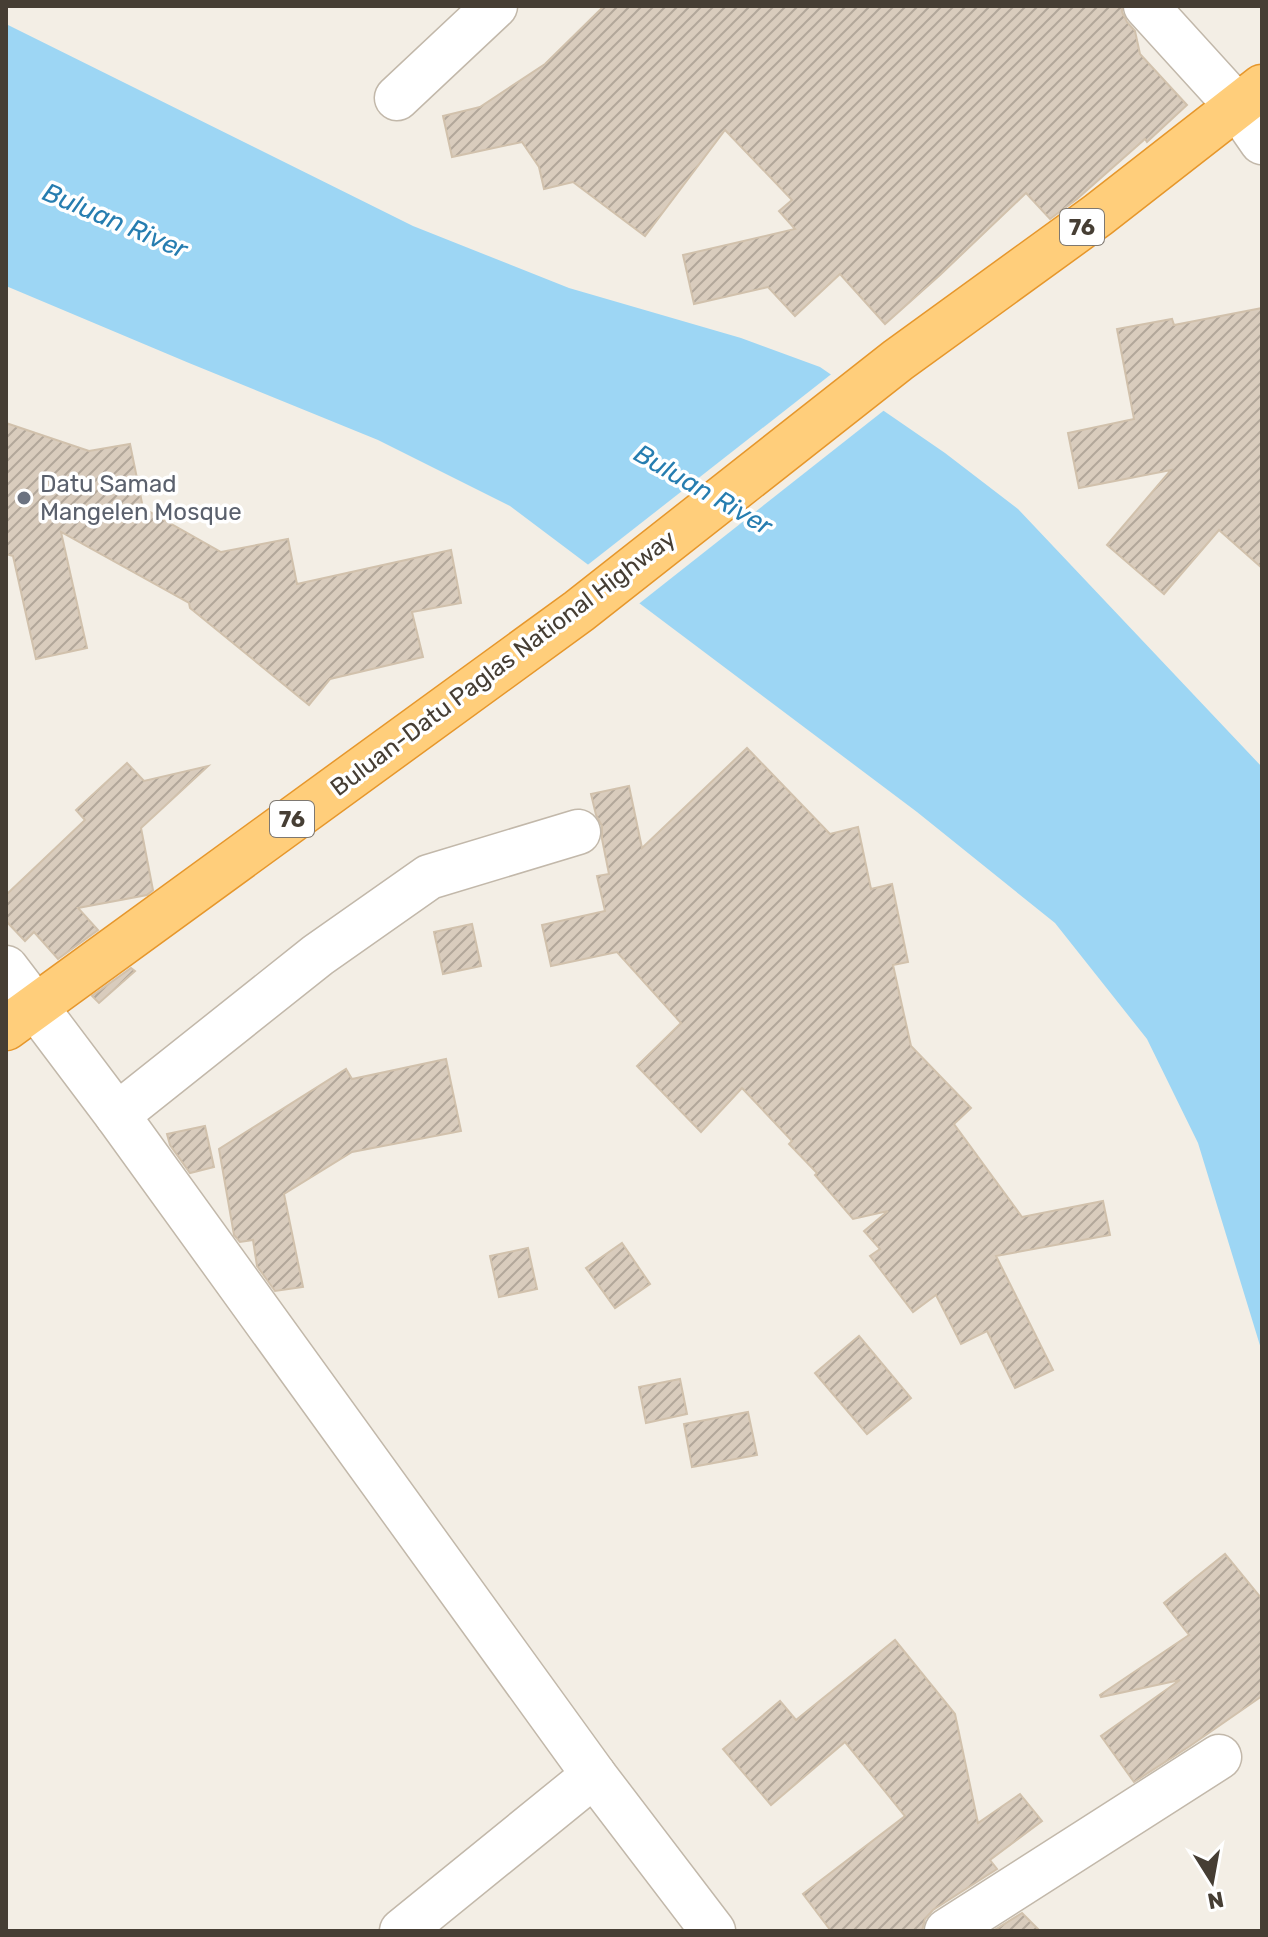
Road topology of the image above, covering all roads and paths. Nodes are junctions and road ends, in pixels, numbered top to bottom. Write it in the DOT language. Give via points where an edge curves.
graph roads {
  1 [pos="495,6"];
  2 [pos="1146,6"];
  3 [pos="1250,96"];
  4 [pos="397,98"];
  5 [pos="1262,142"];
  6 [pos="578,832"];
  7 [pos="6,968"];
  8 [pos="20,1017"];
  9 [pos="117,1115"];
  10 [pos="1219,1757"];
  11 [pos="594,1775"];
  12 [pos="402,1931"];
  13 [pos="713,1931"];
  14 [pos="947,1931"];
  1 -- 4 [label="street"];
  2 -- 3 [label="street"];
  3 -- 5 [label="street"];
  3 -- 8 [label="highway, Buluan-Datu Paglas National Highway / 76" via="898,360 579,611"];
  6 -- 9 [label="street" via="429,877 318,955"];
  7 -- 8 [label="street"];
  8 -- 9 [label="street"];
  9 -- 11 [label="street"];
  10 -- 14 [label="street"];
  11 -- 12 [label="street"];
  11 -- 13 [label="street"];
}
